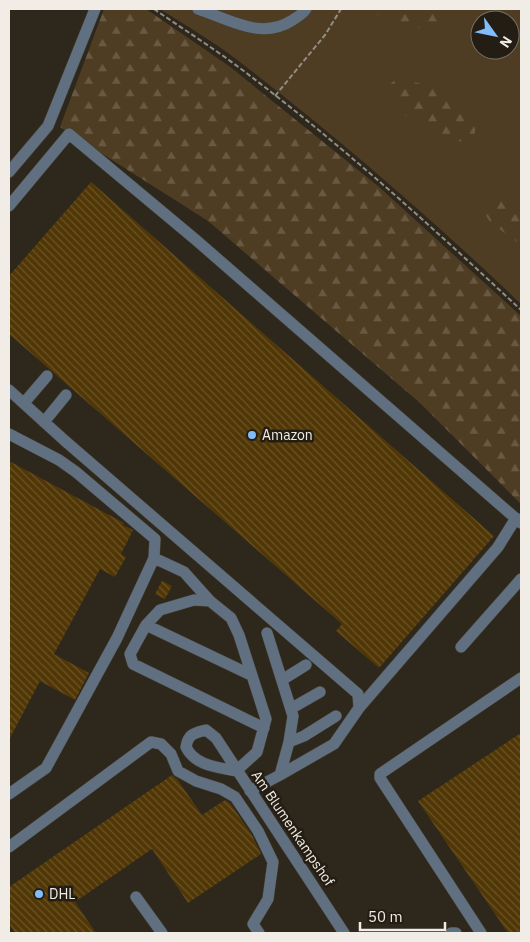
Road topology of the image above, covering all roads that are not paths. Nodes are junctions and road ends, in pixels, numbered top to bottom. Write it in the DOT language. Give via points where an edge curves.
graph roads {
  1 [pos="95,9"];
  2 [pos="198,9"];
  3 [pos="306,9"];
  4 [pos="9,172"];
  5 [pos="9,206"];
  6 [pos="47,376"];
  7 [pos="9,390"];
  8 [pos="66,395"];
  9 [pos="24,403"];
  10 [pos="44,422"];
  11 [pos="9,434"];
  12 [pos="519,520"];
  13 [pos="154,558"];
  14 [pos="521,579"];
  15 [pos="210,601"];
  16 [pos="146,625"];
  17 [pos="267,633"];
  18 [pos="461,647"];
  19 [pos="306,665"];
  20 [pos="251,674"];
  21 [pos="521,678"];
  22 [pos="282,680"];
  23 [pos="320,692"];
  24 [pos="292,708"];
  25 [pos="359,708"];
  26 [pos="336,716"];
  27 [pos="264,728"];
  28 [pos="289,742"];
  29 [pos="236,771"];
  30 [pos="280,775"];
  31 [pos="250,792"];
  32 [pos="9,794"];
  33 [pos="9,846"];
  34 [pos="136,897"];
  35 [pos="162,933"];
  36 [pos="259,933"];
  37 [pos="344,933"];
  38 [pos="451,933"];
  39 [pos="456,933"];
  40 [pos="481,933"];
  1 -- 4 [label="street" via="48,126"];
  2 -- 3 [label="street" via="260,30 282,27"];
  5 -- 12 [label="street" via="69,134"];
  6 -- 9 [label="street"];
  7 -- 9 [label="street"];
  8 -- 10 [label="street"];
  9 -- 10 [label="street"];
  10 -- 25 [label="street" via="358,694"];
  11 -- 13 [label="street" via="59,460 118,506 155,539"];
  12 -- 25 [label="street"];
  13 -- 15 [label="street" via="184,572"];
  13 -- 32 [label="street" via="117,638 46,768"];
  14 -- 18 [label="street"];
  15 -- 16 [label="street" via="194,600 160,610"];
  15 -- 20 [label="street" via="231,618"];
  16 -- 20 [label="street"];
  16 -- 27 [label="street" via="130,654 133,664"];
  17 -- 22 [label="street"];
  19 -- 22 [label="street"];
  20 -- 27 [label="street" via="266,719"];
  21 -- 40 [label="street" via="380,774"];
  22 -- 24 [label="street"];
  23 -- 24 [label="street"];
  24 -- 28 [label="street"];
  25 -- 30 [label="street" via="334,744"];
  26 -- 28 [label="street"];
  27 -- 29 [label="street" via="257,752"];
  28 -- 30 [label="street"];
  29 -- 29 [label="street, Am Blumenkampshof" via="195,760 186,747 187,739 206,730 216,738"];
  29 -- 31 [label="street, Am Blumenkampshof"];
  30 -- 31 [label="street"];
  31 -- 37 [label="street, Am Blumenkampshof"];
  33 -- 36 [label="street" via="151,742 162,744 178,770 235,797 258,831 273,862 268,899 253,924"];
  34 -- 35 [label="street"];
  38 -- 39 [label="street"];
}
